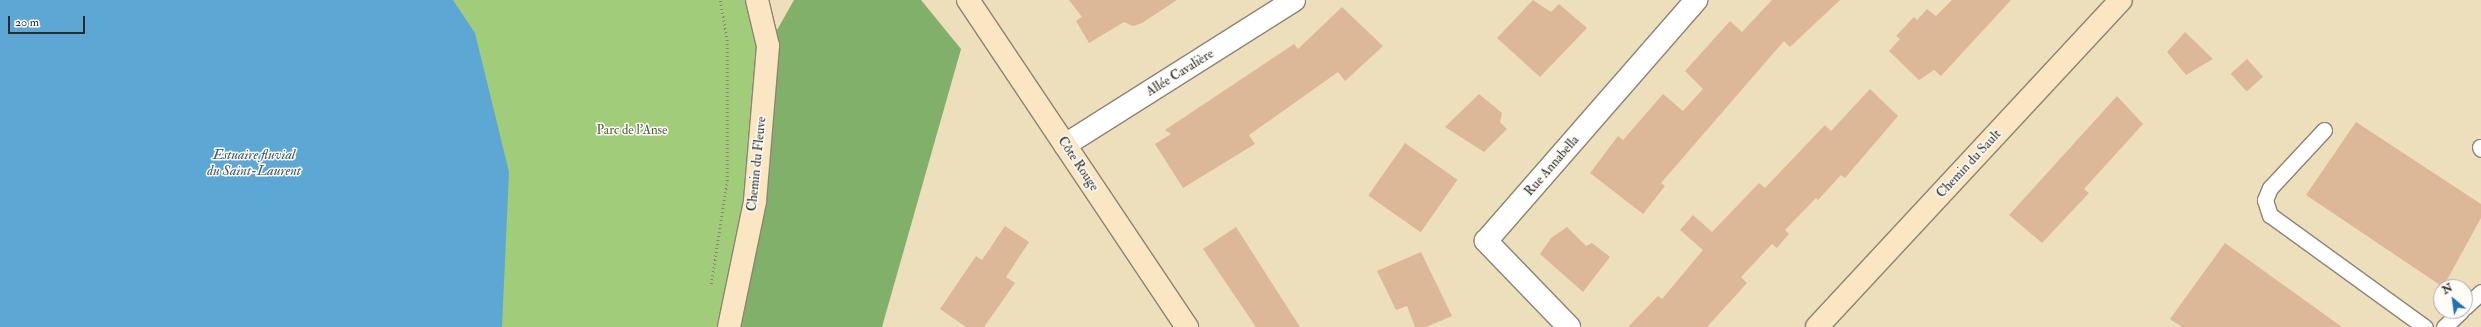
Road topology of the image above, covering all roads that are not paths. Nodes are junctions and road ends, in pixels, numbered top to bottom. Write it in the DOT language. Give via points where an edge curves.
graph roads {
  1 [pos="757,0"];
  2 [pos="968,0"];
  3 [pos="1294,0"];
  4 [pos="1696,0"];
  5 [pos="2121,0"];
  6 [pos="2324,130"];
  7 [pos="1065,145"];
  8 [pos="2481,292"];
  9 [pos="2473,300"];
  10 [pos="2452,319"];
  11 [pos="729,327"];
  12 [pos="1187,327"];
  13 [pos="1569,327"];
  14 [pos="1817,327"];
  15 [pos="2425,327"];
  16 [pos="2444,327"];
  1 -- 11 [label="street, Chemin du Fleuve" via="768,46 756,193"];
  2 -- 7 [label="street, Côte Rouge"];
  3 -- 7 [label="street, Allée Cavalière"];
  4 -- 13 [label="street, Rue Annabella" via="1486,241"];
  5 -- 14 [label="street, Chemin du Sault"];
  6 -- 15 [label="lane" via="2270,188 2265,200 2270,215"];
  7 -- 12 [label="street, Côte Rouge"];
  8 -- 9 [label="lane"];
  10 -- 16 [label="lane"];
}
